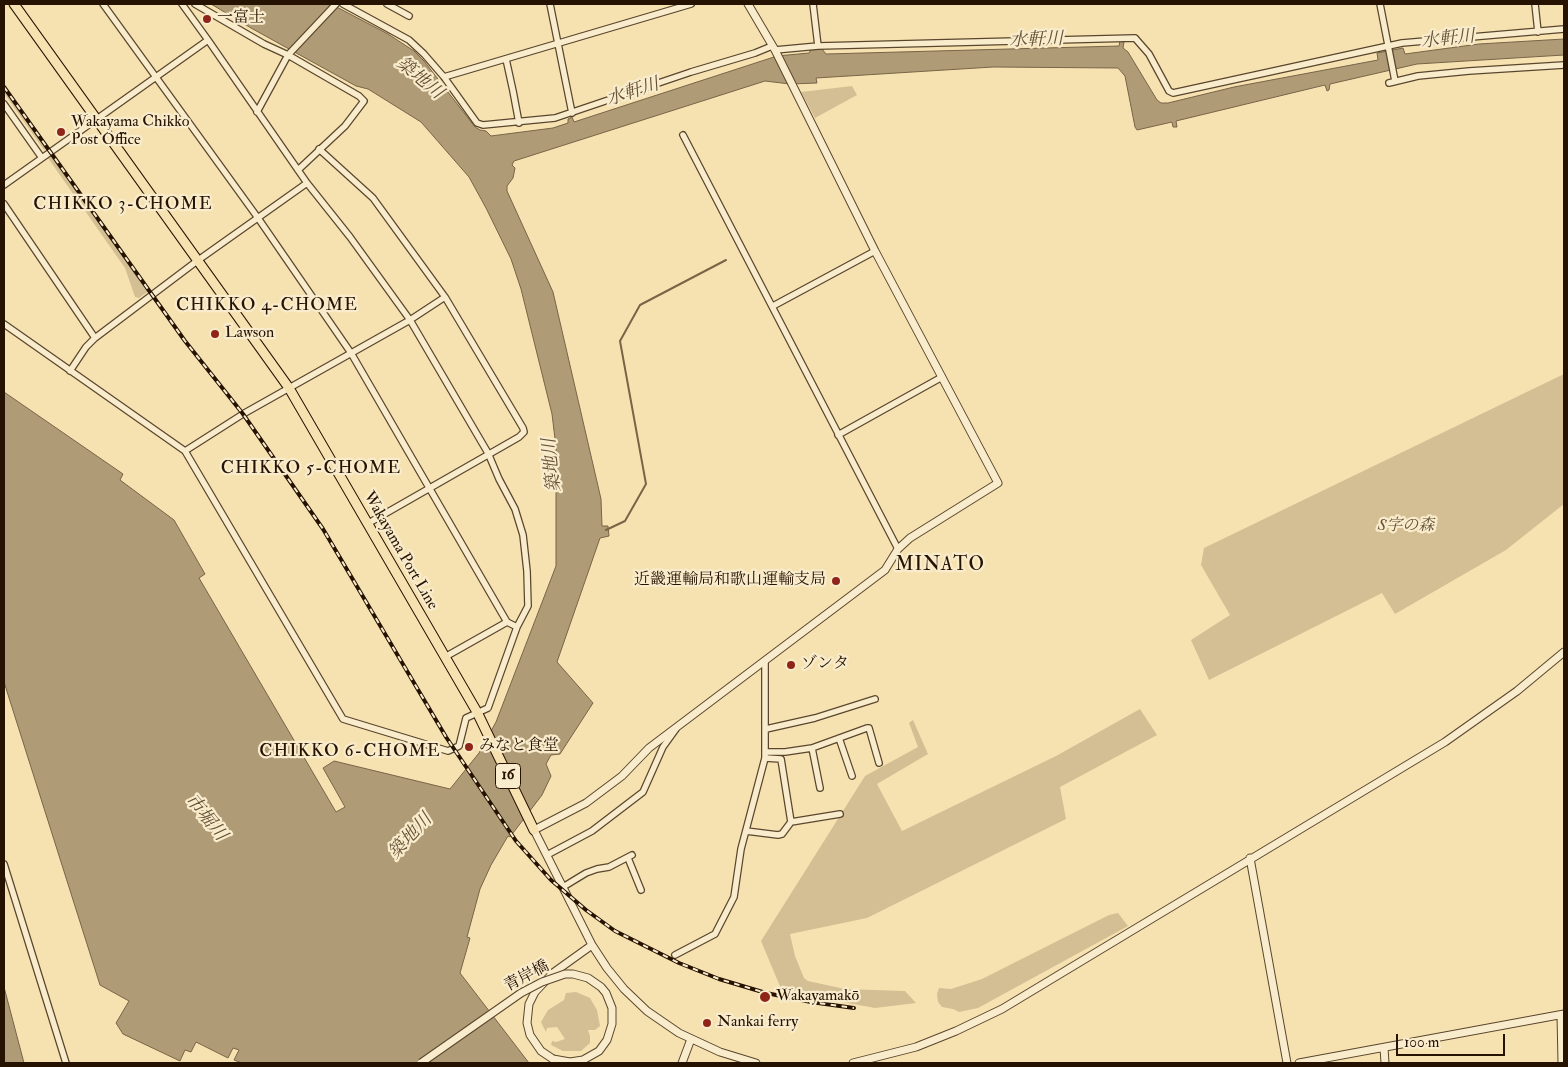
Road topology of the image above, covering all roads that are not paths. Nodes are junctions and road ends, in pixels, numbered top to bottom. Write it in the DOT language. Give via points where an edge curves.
graph roads {
  1 [pos="14,4"];
  2 [pos="103,4"];
  3 [pos="182,4"];
  4 [pos="195,4"];
  5 [pos="336,4"];
  6 [pos="343,4"];
  7 [pos="387,4"];
  8 [pos="550,4"];
  9 [pos="662,4"];
  10 [pos="691,4"];
  11 [pos="748,4"];
  12 [pos="813,4"];
  13 [pos="1380,4"];
  14 [pos="1535,4"];
  15 [pos="667,11"];
  16 [pos="409,16"];
  17 [pos="1564,29"];
  18 [pos="1538,32"];
  19 [pos="208,40"];
  20 [pos="559,43"];
  21 [pos="818,46"];
  22 [pos="1388,48"];
  23 [pos="774,49"];
  24 [pos="290,54"];
  25 [pos="506,59"];
  26 [pos="1564,65"];
  27 [pos="155,77"];
  28 [pos="444,77"];
  29 [pos="4,104"];
  30 [pos="257,112"];
  31 [pos="572,113"];
  32 [pos="96,120"];
  33 [pos="519,123"];
  34 [pos="683,135"];
  35 [pos="319,149"];
  36 [pos="42,158"];
  37 [pos="298,170"];
  38 [pos="307,183"];
  39 [pos="4,185"];
  40 [pos="4,204"];
  41 [pos="258,218"];
  42 [pos="875,251"];
  43 [pos="197,261"];
  44 [pos="445,297"];
  45 [pos="773,306"];
  46 [pos="410,320"];
  47 [pos="4,324"];
  48 [pos="95,338"];
  49 [pos="352,353"];
  50 [pos="70,371"];
  51 [pos="942,376"];
  52 [pos="289,388"];
  53 [pos="838,435"];
  54 [pos="185,451"];
  55 [pos="488,453"];
  56 [pos="430,488"];
  57 [pos="367,524"];
  58 [pos="898,548"];
  59 [pos="507,622"];
  60 [pos="517,627"];
  61 [pos="1564,652"];
  62 [pos="445,658"];
  63 [pos="765,661"];
  64 [pos="875,699"];
  65 [pos="477,712"];
  66 [pos="679,726"];
  67 [pos="766,729"];
  68 [pos="839,738"];
  69 [pos="812,748"];
  70 [pos="765,755"];
  71 [pos="879,763"];
  72 [pos="852,776"];
  73 [pos="820,788"];
  74 [pos="840,814"];
  75 [pos="791,822"];
  76 [pos="534,830"];
  77 [pos="746,831"];
  78 [pos="547,855"];
  79 [pos="1250,858"];
  80 [pos="4,864"];
  81 [pos="563,887"];
  82 [pos="641,890"];
  83 [pos="592,945"];
  84 [pos="674,955"];
  85 [pos="1562,1014"];
  86 [pos="691,1039"];
  87 [pos="1384,1048"];
  88 [pos="66,1063"];
  89 [pos="421,1063"];
  90 [pos="682,1063"];
  91 [pos="756,1063"];
  92 [pos="853,1063"];
  93 [pos="1287,1063"];
  94 [pos="1299,1063"];
  95 [pos="1385,1063"];
  96 [pos="1562,1063"];
  1 -- 32 [label="main road, Wakayama Port Line / 16"];
  2 -- 27 [label="street"];
  3 -- 19 [label="street"];
  4 -- 24 [label="street" via="264,44"];
  5 -- 24 [label="street"];
  6 -- 28 [label="street" via="409,40"];
  7 -- 16 [label="street"];
  8 -- 20 [label="street"];
  9 -- 15 [label="street"];
  10 -- 15 [label="street"];
  11 -- 23 [label="street"];
  12 -- 21 [label="street"];
  13 -- 22 [label="street"];
  14 -- 18 [label="street"];
  15 -- 20 [label="street"];
  17 -- 18 [label="street"];
  18 -- 22 [label="street" via="1402,42"];
  19 -- 27 [label="street"];
  19 -- 30 [label="street"];
  20 -- 25 [label="street"];
  20 -- 31 [label="street"];
  21 -- 22 [label="street" via="1135,38 1149,54 1168,91 1173,93"];
  21 -- 23 [label="street"];
  22 -- 26 [label="street" via="1392,82 1418,76"];
  23 -- 31 [label="street"];
  23 -- 42 [label="street"];
  24 -- 30 [label="street"];
  24 -- 35 [label="street" via="364,101 345,126"];
  25 -- 28 [label="street"];
  25 -- 33 [label="street"];
  27 -- 32 [label="street"];
  27 -- 41 [label="street"];
  28 -- 33 [label="street" via="477,123 483,126"];
  29 -- 36 [label="street"];
  30 -- 37 [label="street"];
  31 -- 33 [label="street"];
  32 -- 36 [label="street"];
  32 -- 43 [label="main road, Wakayama Port Line / 16"];
  34 -- 45 [label="street"];
  35 -- 37 [label="street"];
  35 -- 44 [label="street" via="373,198"];
  36 -- 39 [label="street"];
  37 -- 38 [label="street"];
  38 -- 41 [label="street"];
  38 -- 46 [label="street"];
  40 -- 48 [label="street"];
  41 -- 43 [label="street"];
  41 -- 49 [label="street"];
  42 -- 45 [label="street"];
  42 -- 51 [label="street"];
  43 -- 48 [label="street"];
  43 -- 52 [label="main road, Wakayama Port Line / 16"];
  44 -- 46 [label="street"];
  44 -- 55 [label="street" via="523,428 524,432 519,437"];
  45 -- 53 [label="street"];
  46 -- 49 [label="street"];
  46 -- 55 [label="street"];
  47 -- 50 [label="street"];
  48 -- 50 [label="street"];
  49 -- 52 [label="street"];
  49 -- 56 [label="street"];
  50 -- 54 [label="street"];
  51 -- 53 [label="street"];
  51 -- 58 [label="street" via="998,483"];
  52 -- 54 [label="street"];
  52 -- 57 [label="main road, Wakayama Port Line / 16"];
  53 -- 58 [label="street"];
  54 -- 65 [label="street" via="343,719 448,751 459,746 466,718"];
  55 -- 56 [label="street"];
  55 -- 60 [label="street" via="523,535 528,606"];
  56 -- 57 [label="street"];
  56 -- 59 [label="street"];
  57 -- 62 [label="main road, Wakayama Port Line / 16"];
  58 -- 63 [label="street" via="885,570"];
  59 -- 60 [label="street"];
  59 -- 62 [label="street"];
  60 -- 65 [label="street" via="488,708"];
  61 -- 79 [label="street" via="1517,691 1445,742"];
  62 -- 65 [label="main road, Wakayama Port Line / 16"];
  63 -- 66 [label="street"];
  63 -- 67 [label="street"];
  64 -- 67 [label="street"];
  65 -- 76 [label="main road, Wakayama Port Line / 16"];
  66 -- 76 [label="street" via="586,803"];
  66 -- 78 [label="street" via="663,747 643,792 592,831"];
  67 -- 70 [label="street"];
  68 -- 69 [label="street"];
  68 -- 71 [label="street" via="869,728"];
  68 -- 72 [label="street"];
  69 -- 70 [label="street"];
  69 -- 73 [label="street"];
  70 -- 75 [label="street" via="780,759"];
  70 -- 77 [label="street"];
  74 -- 75 [label="street"];
  75 -- 77 [label="street" via="778,835"];
  76 -- 78 [label="street"];
  77 -- 84 [label="street" via="734,897 717,932"];
  78 -- 81 [label="street"];
  79 -- 92 [label="street" via="1002,1009 916,1046"];
  79 -- 93 [label="street"];
  80 -- 88 [label="street"];
  81 -- 82 [label="street" via="586,873 630,857"];
  81 -- 83 [label="street"];
  83 -- 86 [label="street" via="612,975 637,1002 657,1019"];
  83 -- 89 [label="street, 青岸橋, bridge" via="553,972 539,987 529,1004 526,1023 541,1051 553,1059 582,1060 599,1051 612,1024 612,1008 606,993 588,978 565,974 542,982 522,993"];
  85 -- 87 [label="street"];
  85 -- 96 [label="street"];
  86 -- 90 [label="street"];
  86 -- 91 [label="street" via="727,1055"];
  87 -- 94 [label="street"];
  87 -- 95 [label="street"];
}
